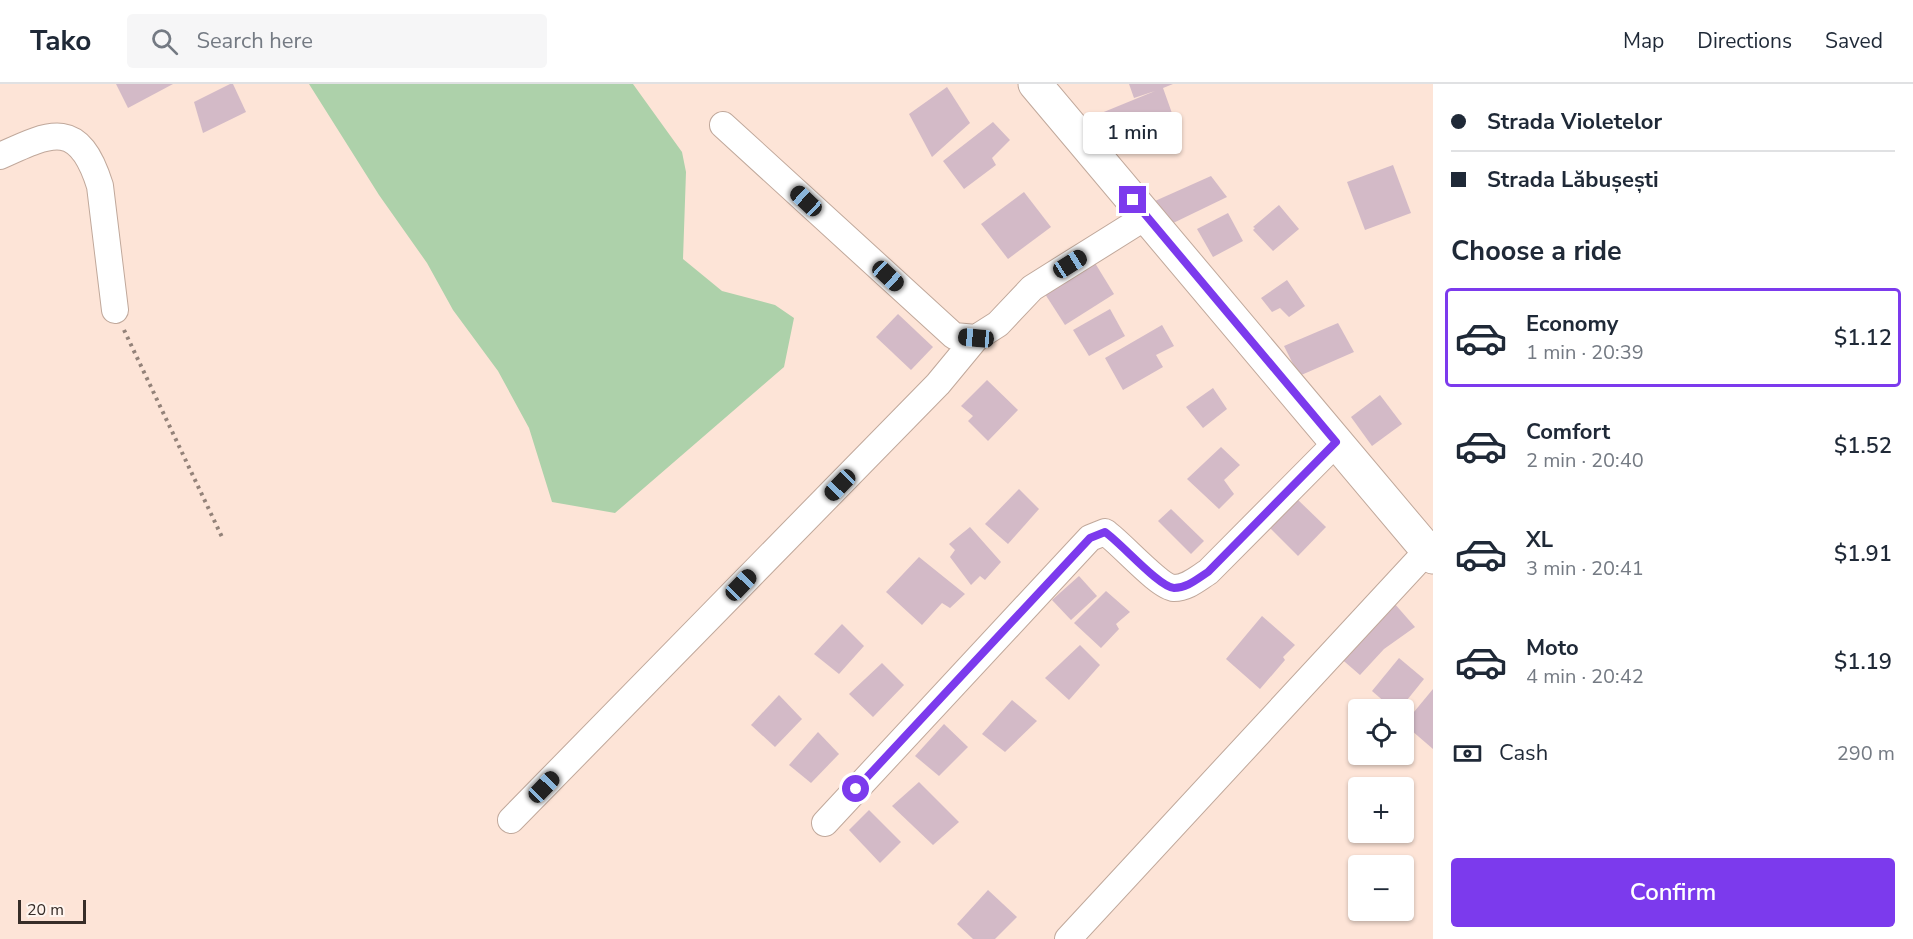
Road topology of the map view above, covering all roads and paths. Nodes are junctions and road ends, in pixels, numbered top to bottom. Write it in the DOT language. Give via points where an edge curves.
graph roads {
  1 [pos="1035,84"];
  2 [pos="723,125"];
  3 [pos="0,156"];
  4 [pos="1147,216"];
  5 [pos="115,310"];
  6 [pos="976,338"];
  7 [pos="1336,442"];
  8 [pos="222,537"];
  9 [pos="1430,554"];
  10 [pos="511,820"];
  11 [pos="825,823"];
  12 [pos="1068,939"];
  1 -- 4 [label="street"];
  2 -- 6 [label="street" via="954,336"];
  3 -- 5 [label="street" via="41,137 56,135 74,142 88,156 100,186"];
  4 -- 6 [label="street" via="1032,288 998,324"];
  4 -- 7 [label="street"];
  5 -- 8 [label="path"];
  6 -- 10 [label="street" via="938,384"];
  7 -- 9 [label="street"];
  7 -- 11 [label="street" via="1208,572 1189,585 1172,588 1160,582 1105,532 1090,538"];
  9 -- 12 [label="street"];
}
